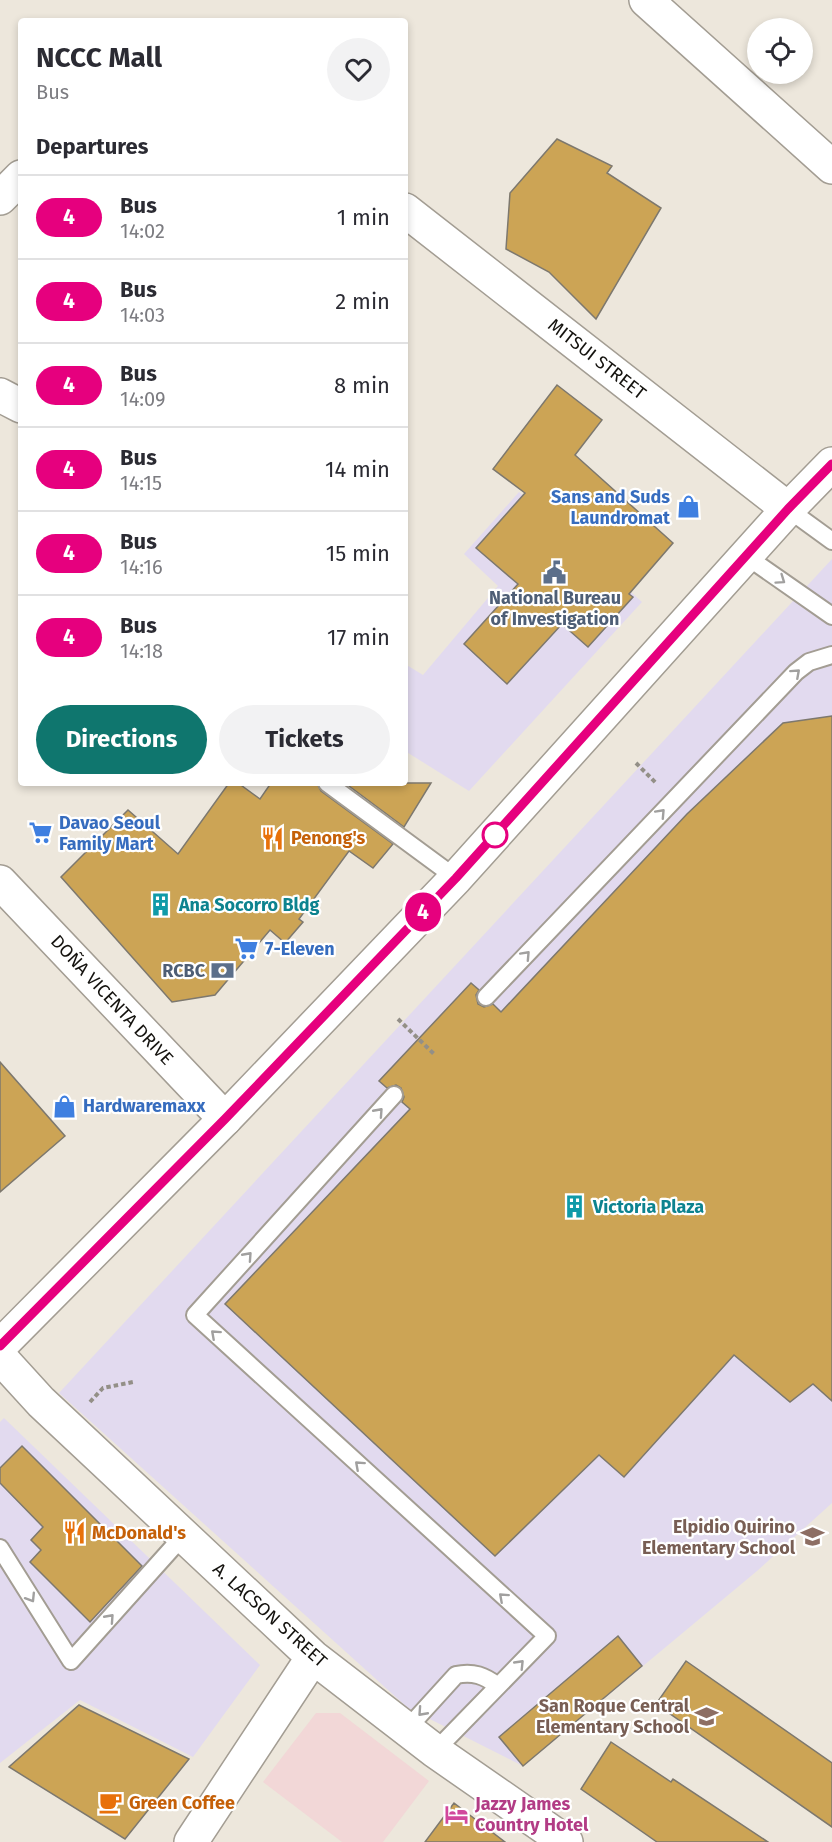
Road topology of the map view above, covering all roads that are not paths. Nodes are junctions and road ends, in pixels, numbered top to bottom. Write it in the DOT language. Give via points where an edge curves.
graph roads {
  1 [pos="646,0"];
  2 [pos="832,167"];
  3 [pos="18,180"];
  4 [pos="0,198"];
  5 [pos="408,212"];
  6 [pos="0,395"];
  7 [pos="18,404"];
  8 [pos="832,464"];
  9 [pos="788,509"];
  10 [pos="832,541"];
  11 [pos="746,556"];
  12 [pos="832,616"];
  13 [pos="832,656"];
  14 [pos="331,786"];
  15 [pos="456,878"];
  16 [pos="0,882"];
  17 [pos="486,997"];
  18 [pos="394,1095"];
  19 [pos="225,1119"];
  20 [pos="0,1346"];
  21 [pos="0,1357"];
  22 [pos="183,1536"];
  23 [pos="0,1548"];
  24 [pos="313,1657"];
  25 [pos="498,1686"];
  26 [pos="406,1730"];
  27 [pos="435,1751"];
  28 [pos="191,1842"];
  29 [pos="566,1842"];
  1 -- 2 [label="street"];
  3 -- 4 [label="street"];
  5 -- 9 [label="street, MITSUI STREET"];
  6 -- 7 [label="street"];
  8 -- 9 [label="street"];
  9 -- 10 [label="lane"];
  9 -- 11 [label="street"];
  11 -- 12 [label="lane, one-way"];
  11 -- 15 [label="street"];
  17 -- 13 [label="lane, one-way" via="796,672 809,662"];
  14 -- 15 [label="lane"];
  15 -- 19 [label="street"];
  16 -- 19 [label="street, DOÑA VICENTA DRIVE"];
  25 -- 18 [label="lane, one-way" via="547,1636 195,1315"];
  19 -- 20 [label="street"];
  21 -- 22 [label="street, A. LACSON STREET" via="41,1402"];
  23 -- 22 [label="lane, one-way" via="71,1661"];
  22 -- 24 [label="street, A. LACSON STREET"];
  24 -- 26 [label="street, A. LACSON STREET"];
  24 -- 28 [label="street"];
  25 -- 26 [label="lane, one-way" via="474,1674 456,1675"];
  25 -- 27 [label="lane"];
  26 -- 27 [label="street, A. LACSON STREET"];
  27 -- 29 [label="street, A. LACSON STREET"];
}
